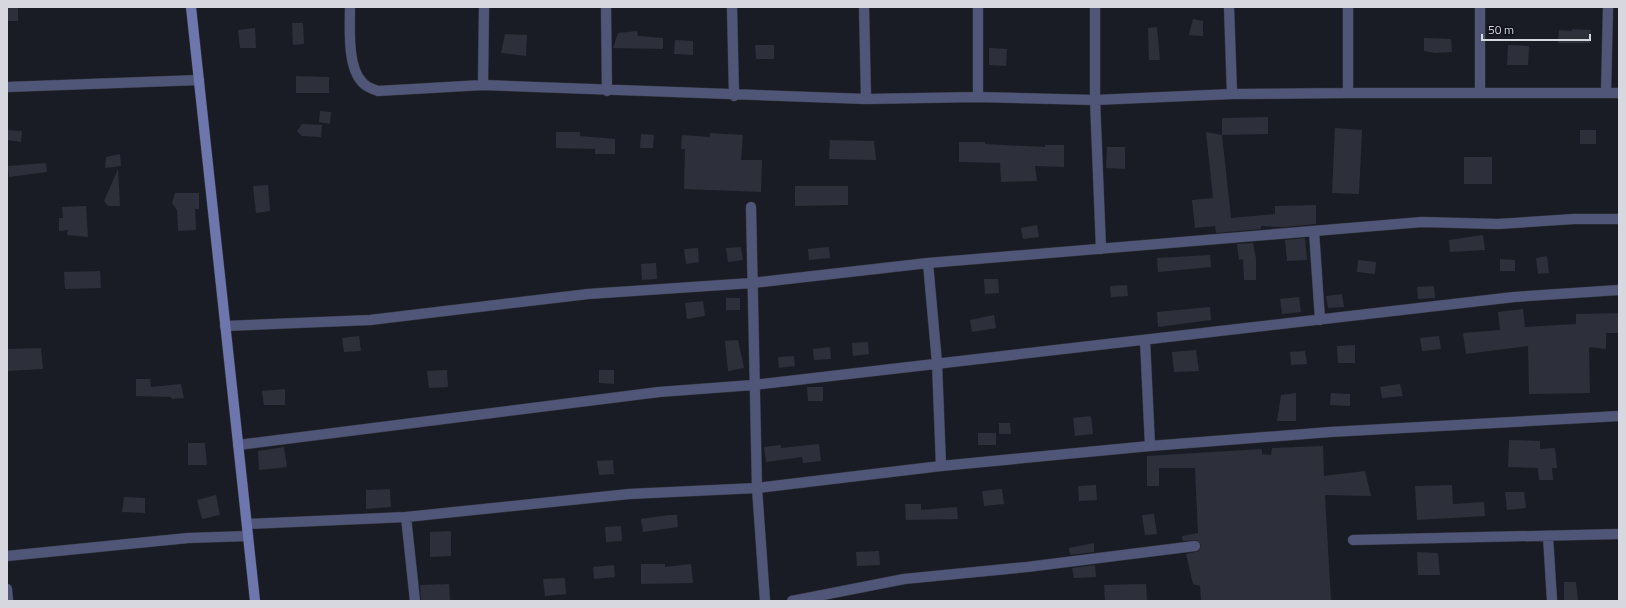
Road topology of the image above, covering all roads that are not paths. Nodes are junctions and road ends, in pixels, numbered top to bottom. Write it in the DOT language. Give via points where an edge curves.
graph roads {
  1 [pos="191,7"];
  2 [pos="350,7"];
  3 [pos="484,7"];
  4 [pos="606,7"];
  5 [pos="732,7"];
  6 [pos="864,7"];
  7 [pos="978,7"];
  8 [pos="1094,7"];
  9 [pos="1229,7"];
  10 [pos="1348,7"];
  11 [pos="1480,7"];
  12 [pos="1608,7"];
  13 [pos="199,80"];
  14 [pos="483,85"];
  15 [pos="7,87"];
  16 [pos="608,91"];
  17 [pos="1348,93"];
  18 [pos="1480,93"];
  19 [pos="1606,93"];
  20 [pos="1232,94"];
  21 [pos="1619,94"];
  22 [pos="734,96"];
  23 [pos="978,97"];
  24 [pos="866,99"];
  25 [pos="1095,100"];
  26 [pos="751,207"];
  27 [pos="1619,220"];
  28 [pos="1314,231"];
  29 [pos="1101,249"];
  30 [pos="928,263"];
  31 [pos="752,283"];
  32 [pos="1619,290"];
  33 [pos="1320,320"];
  34 [pos="225,326"];
  35 [pos="1145,340"];
  36 [pos="937,363"];
  37 [pos="753,385"];
  38 [pos="1619,416"];
  39 [pos="238,445"];
  40 [pos="1150,446"];
  41 [pos="941,466"];
  42 [pos="757,488"];
  43 [pos="406,516"];
  44 [pos="248,524"];
  45 [pos="1619,534"];
  46 [pos="248,536"];
  47 [pos="1548,536"];
  48 [pos="1354,540"];
  49 [pos="1194,546"];
  50 [pos="7,556"];
  51 [pos="7,589"];
  52 [pos="8,601"];
  53 [pos="256,601"];
  54 [pos="415,601"];
  55 [pos="765,601"];
  56 [pos="792,601"];
  57 [pos="1552,601"];
  1 -- 13 [label="main road"];
  2 -- 14 [label="street" via="354,67 361,82 369,88 378,91"];
  3 -- 14 [label="street"];
  4 -- 16 [label="street"];
  5 -- 22 [label="street"];
  6 -- 24 [label="street"];
  7 -- 23 [label="street"];
  8 -- 25 [label="street"];
  9 -- 20 [label="street"];
  10 -- 17 [label="street"];
  11 -- 18 [label="street"];
  12 -- 19 [label="street"];
  13 -- 15 [label="street"];
  13 -- 34 [label="main road"];
  14 -- 16 [label="street"];
  16 -- 22 [label="street"];
  17 -- 18 [label="street"];
  17 -- 20 [label="street"];
  18 -- 19 [label="street"];
  19 -- 21 [label="street"];
  20 -- 25 [label="street"];
  22 -- 24 [label="street"];
  23 -- 24 [label="street"];
  23 -- 25 [label="street"];
  25 -- 29 [label="street"];
  26 -- 31 [label="street"];
  27 -- 28 [label="street" via="1574,219 1498,224 1422,222"];
  28 -- 29 [label="street"];
  28 -- 33 [label="street"];
  29 -- 30 [label="street"];
  30 -- 31 [label="street"];
  30 -- 36 [label="street"];
  31 -- 34 [label="street" via="588,294 370,320"];
  31 -- 37 [label="street"];
  32 -- 33 [label="street" via="1514,297"];
  33 -- 35 [label="street"];
  34 -- 39 [label="main road"];
  35 -- 36 [label="street"];
  35 -- 40 [label="street"];
  36 -- 37 [label="street"];
  36 -- 41 [label="street"];
  37 -- 39 [label="street" via="659,392 374,430"];
  37 -- 42 [label="street"];
  38 -- 40 [label="street" via="1337,432"];
  39 -- 44 [label="main road"];
  40 -- 41 [label="street"];
  41 -- 42 [label="street"];
  42 -- 43 [label="street" via="629,494"];
  42 -- 55 [label="street"];
  43 -- 44 [label="street"];
  43 -- 54 [label="street"];
  44 -- 46 [label="main road"];
  45 -- 47 [label="street"];
  46 -- 50 [label="street" via="188,538"];
  46 -- 53 [label="main road"];
  47 -- 48 [label="street"];
  47 -- 57 [label="street"];
  49 -- 56 [label="street" via="904,579"];
  51 -- 52 [label="street"];
}
